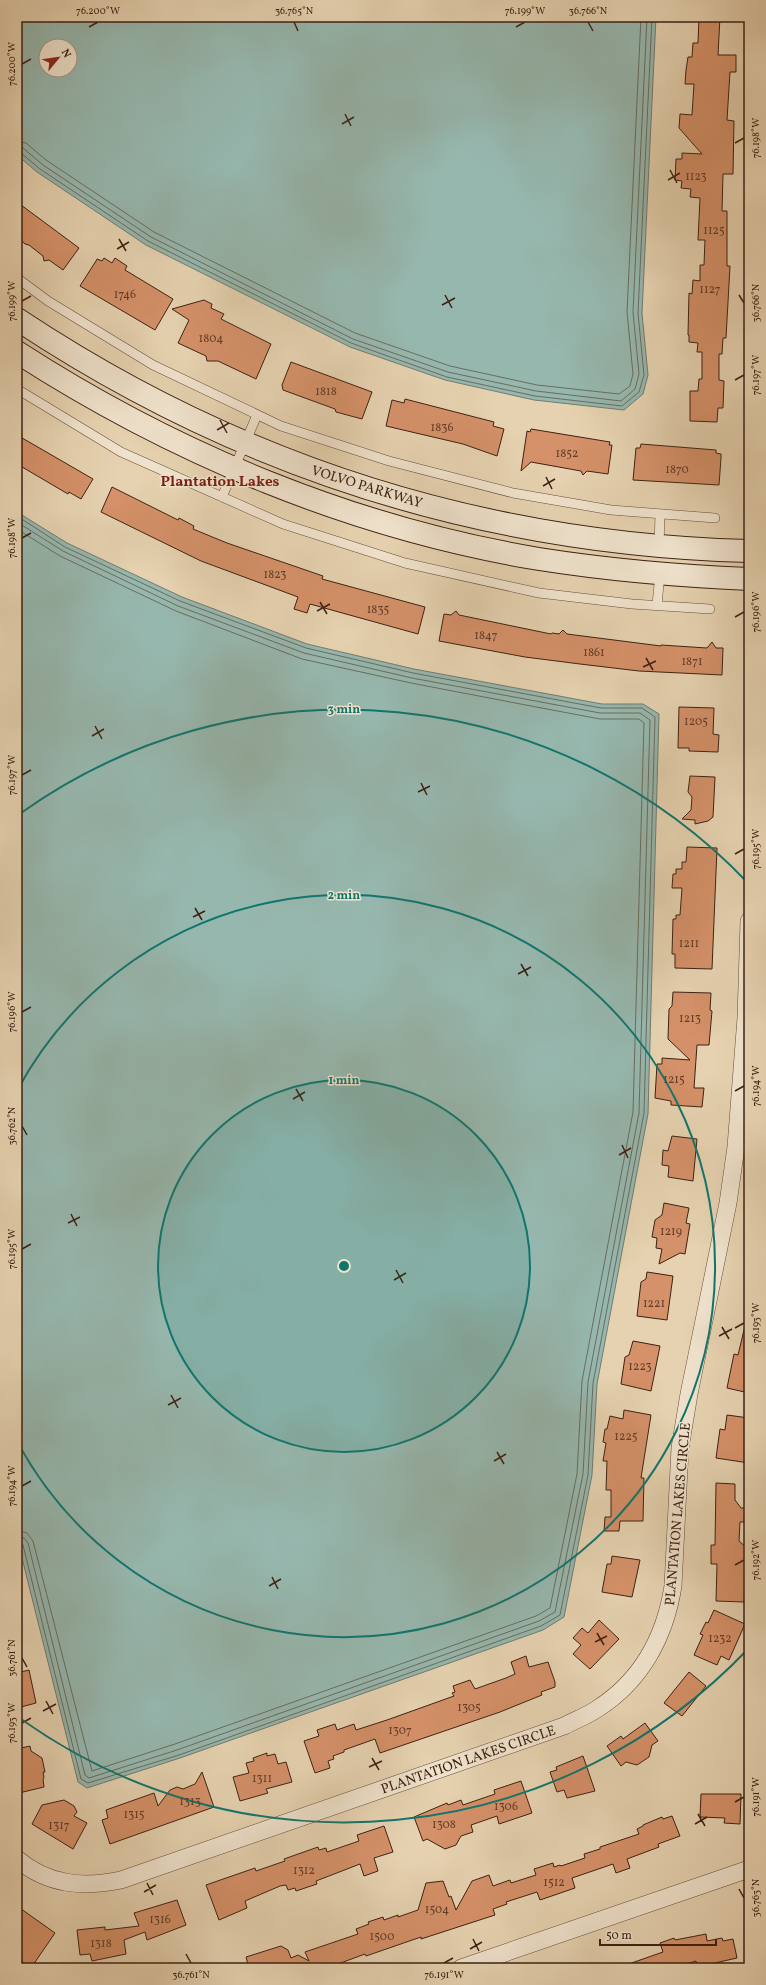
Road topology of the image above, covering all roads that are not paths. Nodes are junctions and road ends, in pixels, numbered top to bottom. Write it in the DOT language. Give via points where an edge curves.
graph roads {
  1 [pos="17,278"];
  2 [pos="17,319"];
  3 [pos="17,352"];
  4 [pos="17,389"];
  5 [pos="257,415"];
  6 [pos="246,444"];
  7 [pos="235,469"];
  8 [pos="222,497"];
  9 [pos="660,514"];
  10 [pos="715,518"];
  11 [pos="659,547"];
  12 [pos="749,551"];
  13 [pos="660,574"];
  14 [pos="749,578"];
  15 [pos="657,605"];
  16 [pos="710,609"];
  17 [pos="749,922"];
  18 [pos="17,1859"];
  19 [pos="749,1869"];
  20 [pos="461,1968"];
  1 -- 5 [label="lane" via="48,301 153,366"];
  2 -- 6 [label="main road, VOLVO PARKWAY" via="144,396"];
  3 -- 7 [label="main road, VOLVO PARKWAY" via="151,430"];
  4 -- 8 [label="lane" via="121,452"];
  5 -- 6 [label="lane"];
  5 -- 9 [label="lane" via="281,426 389,461 513,493 611,510"];
  6 -- 7 [label="lane"];
  6 -- 11 [label="main road, VOLVO PARKWAY" via="339,479 447,511 557,534"];
  7 -- 8 [label="lane"];
  7 -- 13 [label="main road, VOLVO PARKWAY" via="319,501 426,534 538,558"];
  8 -- 15 [label="lane" via="283,524 405,563 539,593"];
  9 -- 10 [label="lane"];
  9 -- 11 [label="lane"];
  11 -- 12 [label="main road, VOLVO PARKWAY"];
  13 -- 14 [label="main road, VOLVO PARKWAY"];
  13 -- 15 [label="lane"];
  15 -- 16 [label="lane"];
  17 -- 18 [label="street, PLANTATION LAKES CIRCLE" via="742,1084 728,1203 680,1448 670,1607 657,1642 644,1665 616,1694 596,1710 564,1726 120,1880 98,1885 58,1881 38,1873"];
  19 -- 20 [label="street"];
}
